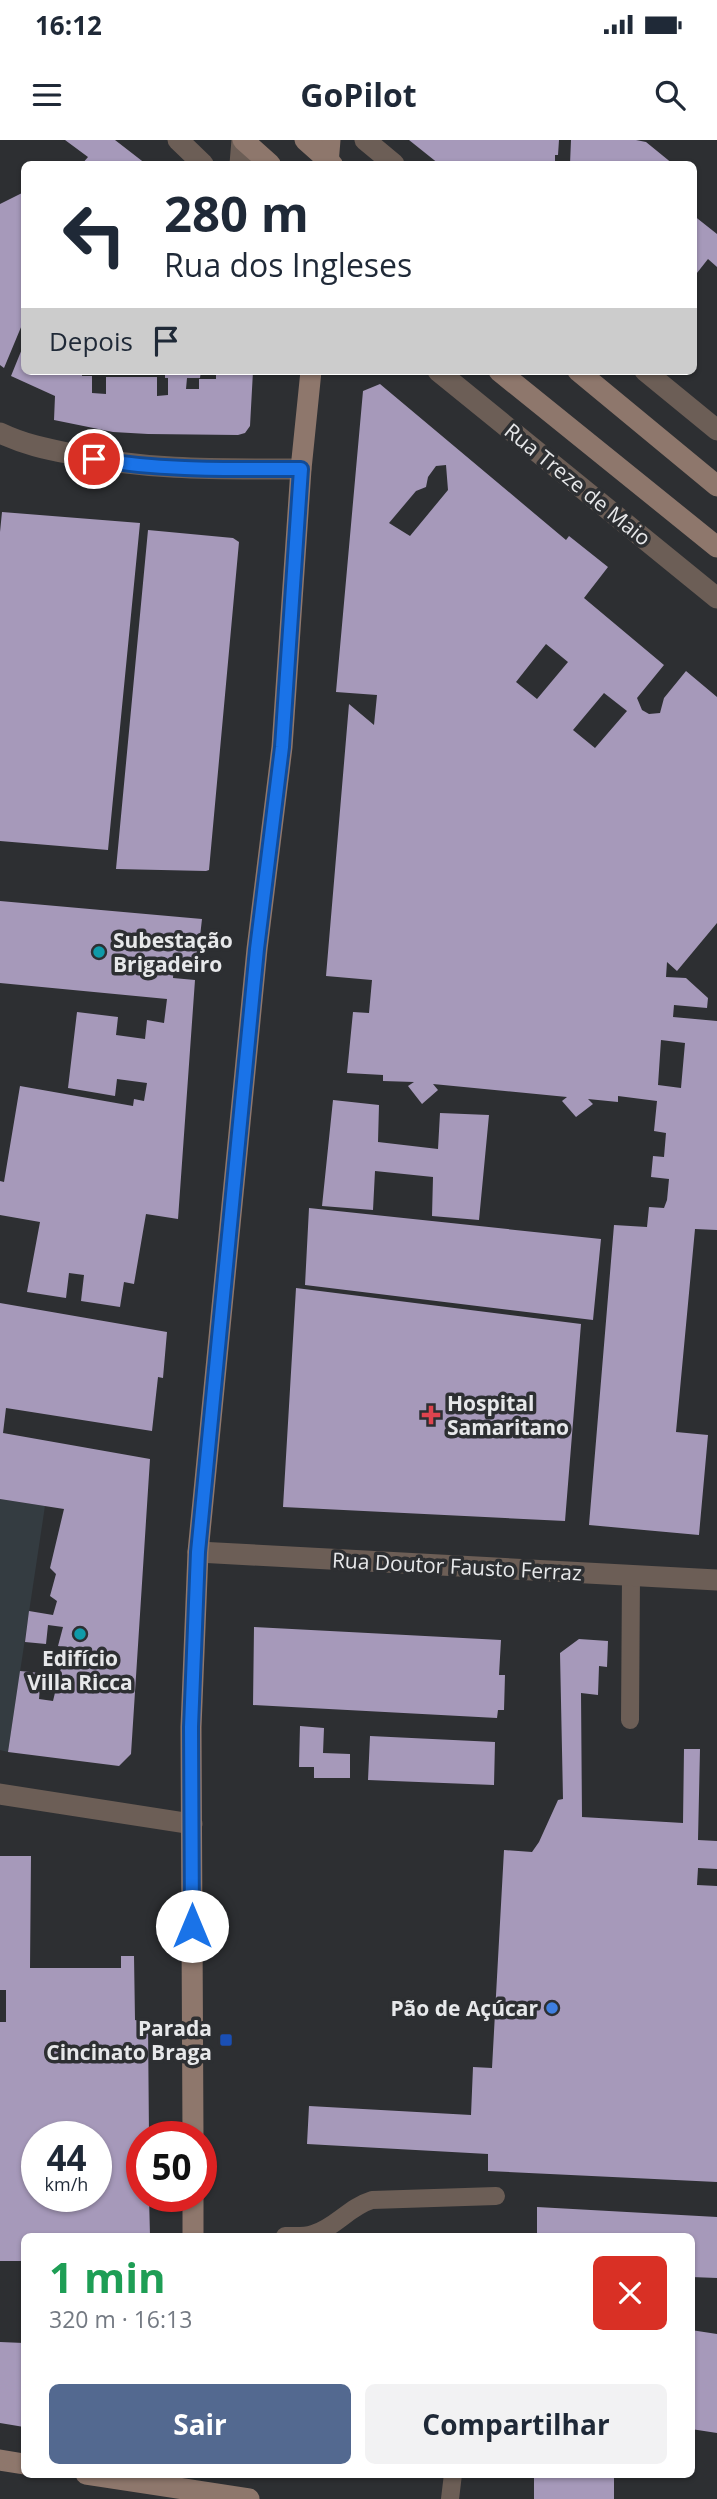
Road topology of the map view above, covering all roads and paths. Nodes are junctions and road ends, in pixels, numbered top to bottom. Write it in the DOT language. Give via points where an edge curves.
graph roads {
  1 [pos="178,140"];
  2 [pos="243,140"];
  3 [pos="305,140"];
  4 [pos="330,140"];
  5 [pos="365,140"];
  6 [pos="200,161"];
  7 [pos="240,161"];
  8 [pos="267,161"];
  9 [pos="327,161"];
  10 [pos="330,161"];
  11 [pos="390,161"];
  12 [pos="311,375"];
  13 [pos="443,375"];
  14 [pos="504,375"];
  15 [pos="583,375"];
  16 [pos="650,375"];
  17 [pos="717,430"];
  18 [pos="0,433"];
  19 [pos="301,469"];
  20 [pos="717,486"];
  21 [pos="717,547"];
  22 [pos="717,598"];
  23 [pos="198,1552"];
  24 [pos="631,1575"];
  25 [pos="717,1580"];
  26 [pos="630,1720"];
  27 [pos="0,1794"];
  28 [pos="192,1824"];
  29 [pos="193,2121"];
  30 [pos="496,2196"];
  31 [pos="193,2212"];
  32 [pos="193,2233"];
  33 [pos="316,2233"];
  34 [pos="0,2460"];
  35 [pos="21,2464"];
  36 [pos="117,2478"];
  37 [pos="453,2478"];
  38 [pos="195,2488"];
  39 [pos="249,2499"];
  40 [pos="450,2499"];
  1 -- 6 [label="street"];
  2 -- 7 [label="street"];
  2 -- 8 [label="main road"];
  3 -- 9 [label="main road, bridge"];
  4 -- 10 [label="main road"];
  5 -- 11 [label="street"];
  12 -- 19 [label="main road"];
  13 -- 22 [label="street, Rua Treze de Maio"];
  14 -- 21 [label="main road"];
  15 -- 20 [label="main road"];
  16 -- 17 [label="street"];
  18 -- 19 [label="street" via="23,444 136,466"];
  19 -- 23 [label="main road" via="282,747 257,949"];
  23 -- 24 [label="street, Rua Doutor Fausto Ferraz"];
  23 -- 28 [label="main road"];
  24 -- 25 [label="street, Rua Doutor Fausto Ferraz"];
  24 -- 26 [label="lane"];
  27 -- 28 [label="street"];
  28 -- 29 [label="main road"];
  30 -- 33 [label="lane" via="372,2200"];
  31 -- 32 [label="main road"];
  34 -- 35 [label="main road"];
  36 -- 38 [label="main road"];
  37 -- 40 [label="lane"];
  38 -- 39 [label="main road"];
}
